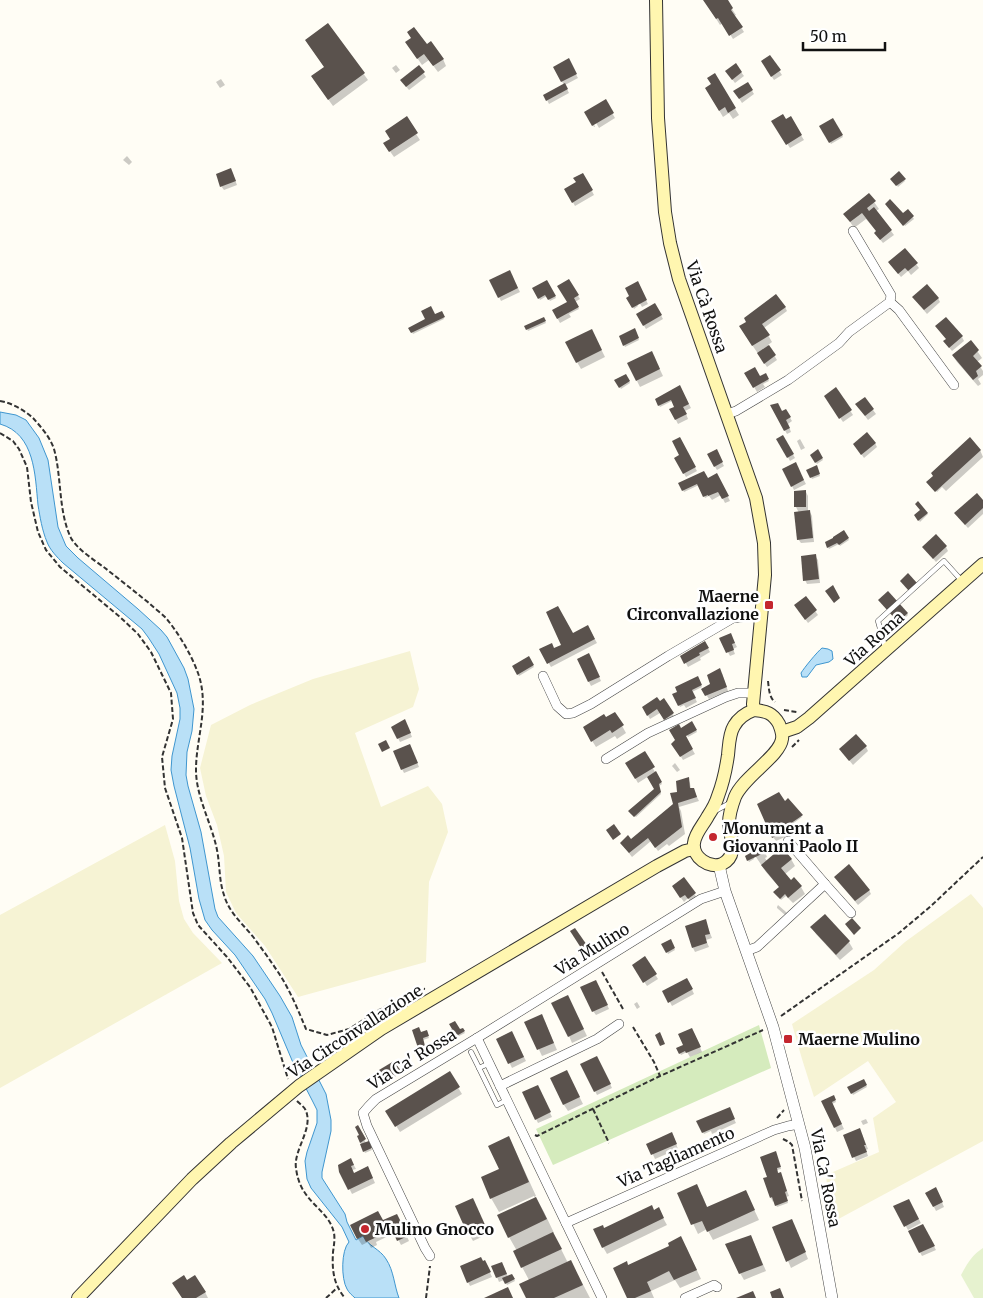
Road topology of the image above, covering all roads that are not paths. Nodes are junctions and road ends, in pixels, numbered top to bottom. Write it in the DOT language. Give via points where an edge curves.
graph roads {
  1 [pos="656,0"];
  2 [pos="854,231"];
  3 [pos="890,302"];
  4 [pos="954,384"];
  5 [pos="727,414"];
  6 [pos="983,564"];
  7 [pos="963,582"];
  8 [pos="761,617"];
  9 [pos="886,650"];
  10 [pos="543,676"];
  11 [pos="754,693"];
  12 [pos="754,710"];
  13 [pos="782,732"];
  14 [pos="606,758"];
  15 [pos="734,800"];
  16 [pos="709,816"];
  17 [pos="788,842"];
  18 [pos="694,849"];
  19 [pos="719,865"];
  20 [pos="825,884"];
  21 [pos="725,891"];
  22 [pos="851,913"];
  23 [pos="746,951"];
  24 [pos="619,1024"];
  25 [pos="478,1038"];
  26 [pos="471,1052"];
  27 [pos="490,1063"];
  28 [pos="479,1068"];
  29 [pos="500,1086"];
  30 [pos="507,1100"];
  31 [pos="799,1124"];
  32 [pos="566,1223"];
  33 [pos="430,1256"];
  34 [pos="717,1287"];
  35 [pos="78,1298"];
  36 [pos="602,1298"];
  37 [pos="685,1298"];
  38 [pos="832,1298"];
  1 -- 5 [label="main road, Via Cà Rossa" via="658,118 670,243"];
  2 -- 3 [label="street" via="891,295"];
  3 -- 4 [label="street"];
  3 -- 5 [label="street" via="788,380"];
  5 -- 8 [label="main road, Via Cà Rossa" via="756,498 764,543"];
  6 -- 7 [label="main road, Via Roma"];
  7 -- 9 [label="main road, Via Roma"];
  7 -- 9 [label="lane" via="944,561 878,621"];
  8 -- 10 [label="street" via="733,618 573,713 566,714 557,706"];
  8 -- 11 [label="main road, Via Cà Rossa"];
  9 -- 13 [label="main road, Via Roma" via="809,718"];
  11 -- 12 [label="main road, Via Cà Rossa"];
  11 -- 14 [label="street" via="726,697"];
  12 -- 13 [label="main road" via="766,711 776,719"];
  12 -- 16 [label="main road" via="739,718 733,727 723,780"];
  13 -- 15 [label="main road" via="777,750 747,780"];
  15 -- 16 [label="lane"];
  15 -- 19 [label="main road" via="729,822 733,849 731,856"];
  16 -- 18 [label="main road" via="695,838"];
  17 -- 20 [label="street"];
  18 -- 19 [label="main road" via="702,861"];
  18 -- 35 [label="main road, Via Circonvallazione" via="657,866 380,1029 295,1086 198,1173"];
  19 -- 21 [label="street, Via Ca' Rossa"];
  20 -- 22 [label="street"];
  20 -- 23 [label="street" via="757,947"];
  21 -- 23 [label="street, Via Ca' Rossa"];
  21 -- 25 [label="street, Via Mulino" via="701,899"];
  23 -- 31 [label="street, Via Ca' Rossa" via="773,1027"];
  24 -- 29 [label="street"];
  25 -- 27 [label="street, Via Ca' Rossa"];
  25 -- 33 [label="street, Via Ca' Rossa" via="376,1099 363,1113"];
  26 -- 28 [label="lane"];
  27 -- 28 [label="lane"];
  27 -- 29 [label="street, Via Ca' Rossa"];
  28 -- 30 [label="lane" via="497,1105"];
  29 -- 30 [label="street, Via Ca' Rossa"];
  30 -- 32 [label="street, Via Ca' Rossa"];
  31 -- 32 [label="street, Via Tagliamento" via="774,1130"];
  31 -- 38 [label="street, Via Ca' Rossa"];
  32 -- 36 [label="street, Via Ca' Rossa"];
  34 -- 37 [label="street" via="714,1285"];
}
